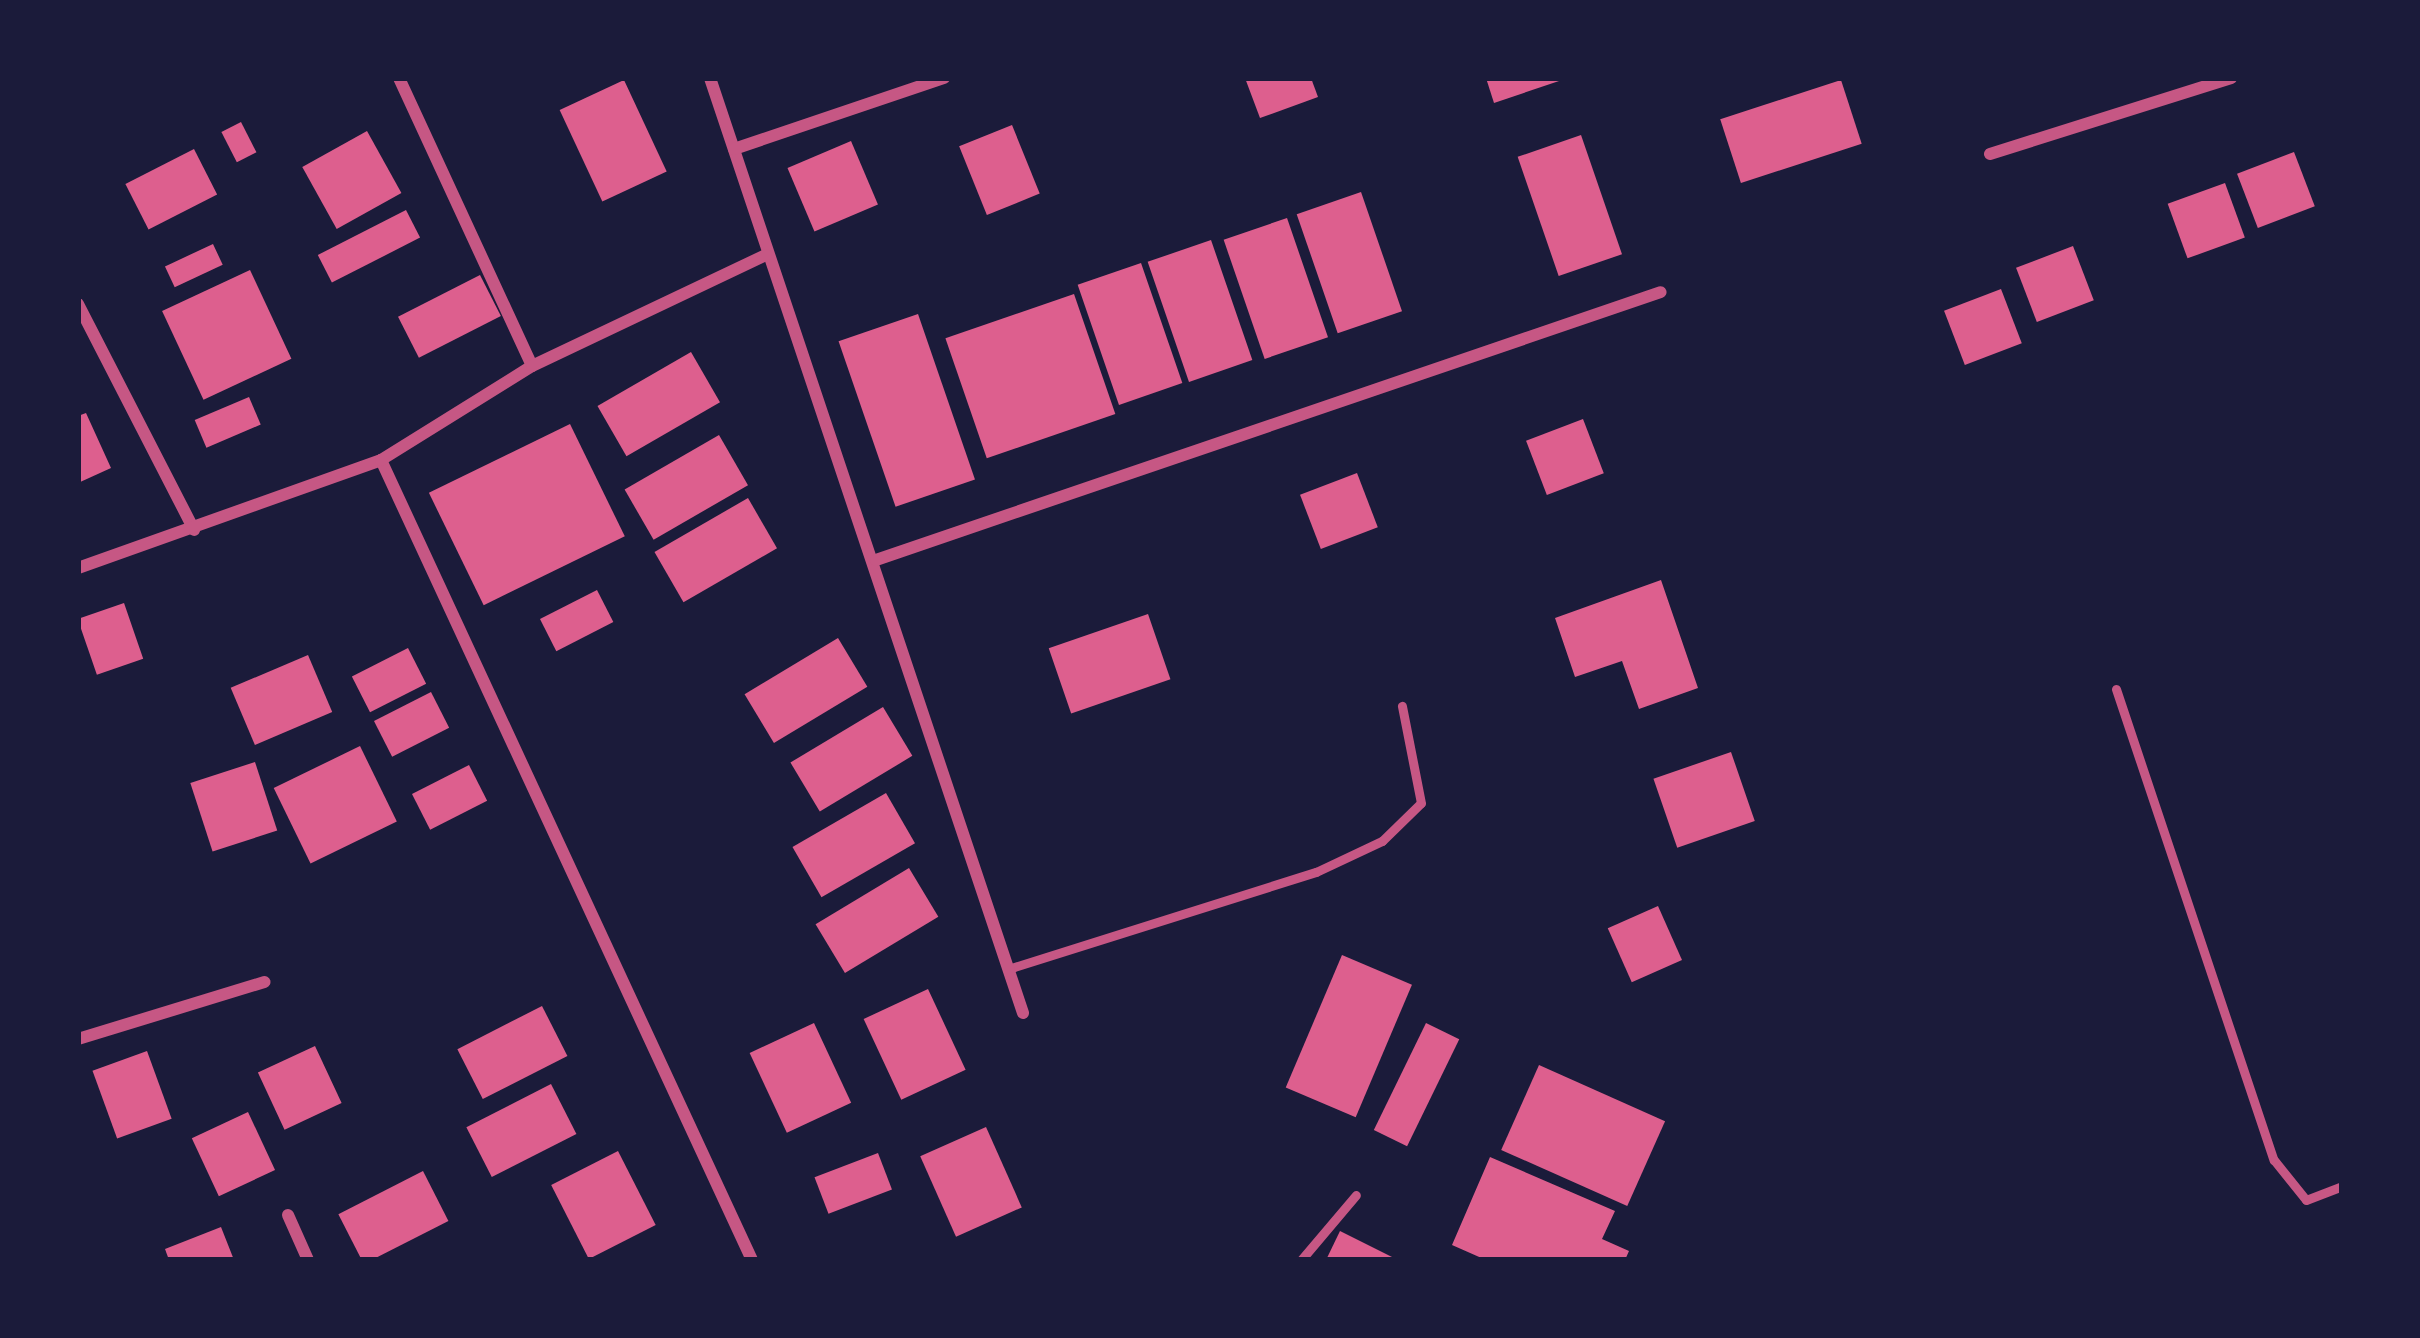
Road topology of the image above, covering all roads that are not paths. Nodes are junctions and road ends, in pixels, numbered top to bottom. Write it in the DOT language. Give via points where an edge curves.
graph roads {
  1 [pos="399,78"];
  2 [pos="710,78"];
  3 [pos="944,78"];
  4 [pos="2231,78"];
  5 [pos="734,149"];
  6 [pos="1990,154"];
  7 [pos="766,255"];
  8 [pos="1661,292"];
  9 [pos="78,304"];
  10 [pos="532,366"];
  11 [pos="381,460"];
  12 [pos="194,530"];
  13 [pos="876,560"];
  14 [pos="78,568"];
  15 [pos="2116,689"];
  16 [pos="1402,706"];
  17 [pos="1008,969"];
  18 [pos="264,982"];
  19 [pos="1023,1013"];
  20 [pos="78,1039"];
  21 [pos="2342,1186"];
  22 [pos="1356,1196"];
  23 [pos="288,1214"];
  24 [pos="308,1260"];
  25 [pos="752,1260"];
  26 [pos="1301,1260"];
  1 -- 10 [label="street"];
  2 -- 5 [label="street"];
  3 -- 5 [label="street"];
  4 -- 6 [label="street"];
  5 -- 7 [label="street"];
  7 -- 10 [label="street"];
  7 -- 13 [label="street"];
  8 -- 13 [label="street"];
  9 -- 12 [label="street"];
  10 -- 11 [label="street"];
  11 -- 12 [label="street"];
  11 -- 25 [label="street"];
  12 -- 14 [label="street"];
  13 -- 17 [label="street"];
  15 -- 21 [label="lane" via="2274,1160 2306,1201"];
  16 -- 17 [label="lane" via="1421,803 1382,841 1316,872"];
  17 -- 19 [label="street"];
  18 -- 20 [label="street"];
  22 -- 26 [label="lane"];
  23 -- 24 [label="street"];
}
